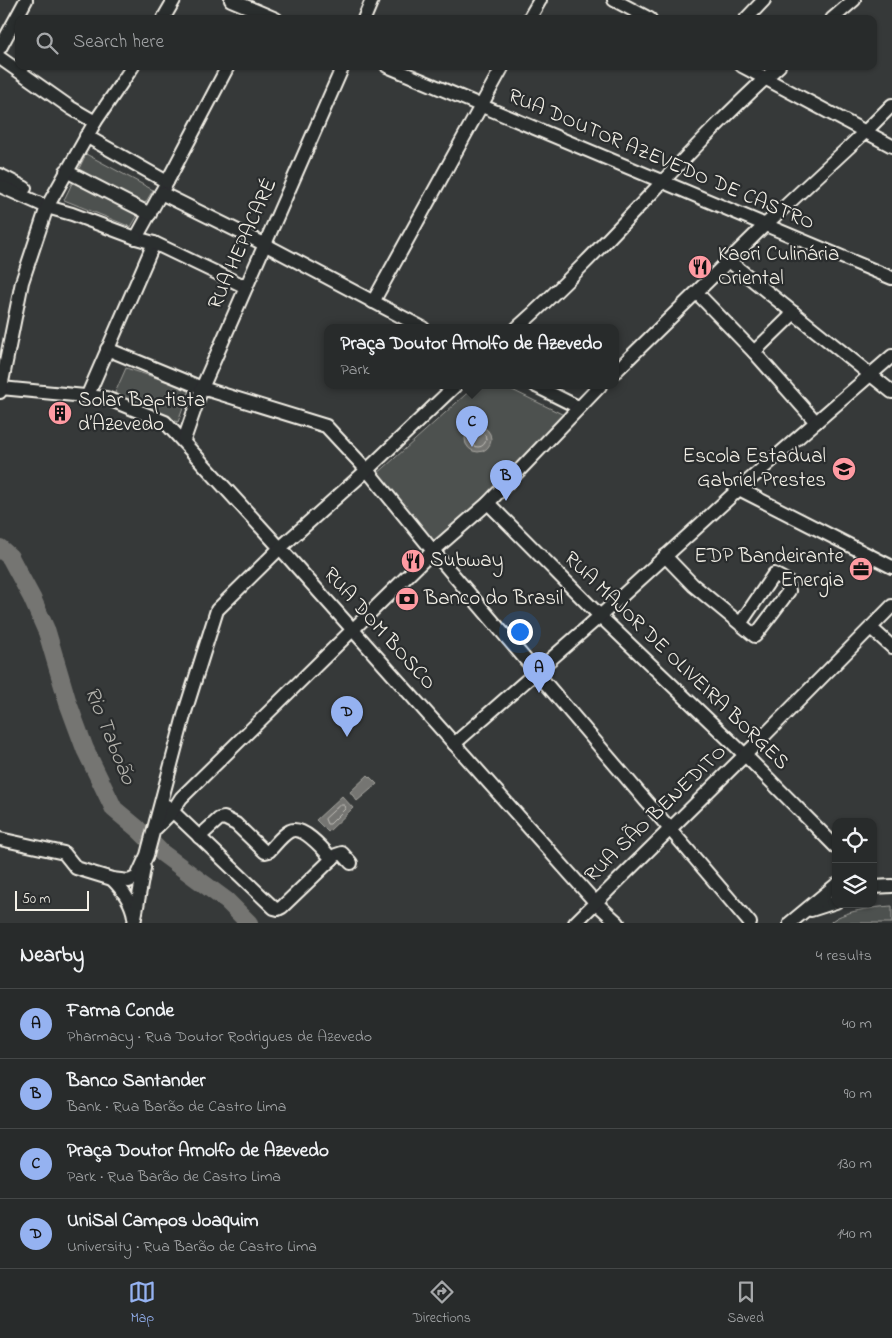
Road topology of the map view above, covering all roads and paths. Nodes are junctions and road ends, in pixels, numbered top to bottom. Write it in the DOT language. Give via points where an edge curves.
graph roads {
  1 [pos="26,0"];
  2 [pos="174,0"];
  3 [pos="231,0"];
  4 [pos="372,0"];
  5 [pos="540,0"];
  6 [pos="614,0"];
  7 [pos="764,0"];
  8 [pos="854,0"];
  9 [pos="628,3"];
  10 [pos="18,15"];
  11 [pos="165,15"];
  12 [pos="255,15"];
  13 [pos="366,15"];
  14 [pos="531,15"];
  15 [pos="644,15"];
  16 [pos="750,15"];
  17 [pos="837,15"];
  18 [pos="15,20"];
  19 [pos="0,48"];
  20 [pos="0,58"];
  21 [pos="15,69"];
  22 [pos="17,70"];
  23 [pos="130,70"];
  24 [pos="226,70"];
  25 [pos="342,70"];
  26 [pos="395,70"];
  27 [pos="501,70"];
  28 [pos="750,70"];
  29 [pos="775,70"];
  30 [pos="766,78"];
  31 [pos="892,105"];
  32 [pos="480,106"];
  33 [pos="95,122"];
  34 [pos="865,132"];
  35 [pos="86,136"];
  36 [pos="892,146"];
  37 [pos="66,171"];
  38 [pos="0,176"];
  39 [pos="662,183"];
  40 [pos="0,186"];
  41 [pos="164,187"];
  42 [pos="48,204"];
  43 [pos="150,214"];
  44 [pos="764,226"];
  45 [pos="136,238"];
  46 [pos="154,243"];
  47 [pos="266,245"];
  48 [pos="729,262"];
  49 [pos="892,278"];
  50 [pos="246,288"];
  51 [pos="697,293"];
  52 [pos="373,302"];
  53 [pos="794,313"];
  54 [pos="415,324"];
  55 [pos="522,324"];
  56 [pos="107,350"];
  57 [pos="754,352"];
  58 [pos="892,356"];
  59 [pos="619,368"];
  60 [pos="870,376"];
  61 [pos="202,388"];
  62 [pos="452,389"];
  63 [pos="542,389"];
  64 [pos="597,389"];
  65 [pos="0,390"];
  66 [pos="892,392"];
  67 [pos="87,397"];
  68 [pos="578,407"];
  69 [pos="816,422"];
  70 [pos="184,440"];
  71 [pos="367,470"];
  72 [pos="739,489"];
  73 [pos="488,503"];
  74 [pos="280,548"];
  75 [pos="433,551"];
  76 [pos="665,556"];
  77 [pos="892,567"];
  78 [pos="892,606"];
  79 [pos="600,616"];
  80 [pos="740,624"];
  81 [pos="871,628"];
  82 [pos="352,629"];
  83 [pos="892,647"];
  84 [pos="536,672"];
  85 [pos="454,744"];
  86 [pos="745,756"];
  87 [pos="166,783"];
  88 [pos="163,797"];
  89 [pos="181,798"];
  90 [pos="172,812"];
  91 [pos="669,830"];
  92 [pos="153,832"];
  93 [pos="198,837"];
  94 [pos="0,839"];
  95 [pos="832,843"];
  96 [pos="147,855"];
  97 [pos="332,858"];
  98 [pos="351,863"];
  99 [pos="112,879"];
  100 [pos="877,886"];
  101 [pos="892,886"];
  102 [pos="832,888"];
  103 [pos="595,902"];
  104 [pos="832,904"];
  105 [pos="796,919"];
  106 [pos="134,922"];
  107 [pos="575,923"];
  108 [pos="618,923"];
  109 [pos="750,923"];
  1 -- 10 [label="street"];
  2 -- 11 [label="street"];
  3 -- 12 [label="street"];
  4 -- 13 [label="street"];
  5 -- 14 [label="street"];
  6 -- 9 [label="street"];
  7 -- 16 [label="street"];
  8 -- 17 [label="street"];
  9 -- 15 [label="street"];
  18 -- 19 [label="street"];
  20 -- 21 [label="street"];
  22 -- 33 [label="street"];
  23 -- 33 [label="street"];
  24 -- 41 [label="street"];
  25 -- 47 [label="street, RUA HEPACARÉ"];
  26 -- 32 [label="street, RUA DOUTOR AZEVEDO DE CASTRO"];
  27 -- 32 [label="street"];
  28 -- 30 [label="street"];
  29 -- 30 [label="street"];
  30 -- 34 [label="street"];
  30 -- 39 [label="street"];
  31 -- 34 [label="street"];
  32 -- 39 [label="street, RUA DOUTOR AZEVEDO DE CASTRO"];
  32 -- 52 [label="street"];
  33 -- 35 [label="street"];
  34 -- 36 [label="street"];
  34 -- 44 [label="street"];
  35 -- 37 [label="street"];
  35 -- 41 [label="street"];
  37 -- 42 [label="street"];
  37 -- 43 [label="street"];
  38 -- 42 [label="street"];
  39 -- 44 [label="street, RUA DOUTOR AZEVEDO DE CASTRO"];
  39 -- 55 [label="street" via="552,297"];
  40 -- 42 [label="street"];
  41 -- 43 [label="street"];
  41 -- 47 [label="street"];
  42 -- 45 [label="street"];
  42 -- 65 [label="street" via="22,282"];
  43 -- 45 [label="street"];
  44 -- 48 [label="street"];
  44 -- 49 [label="street, RUA DOUTOR AZEVEDO DE CASTRO"];
  45 -- 46 [label="street"];
  46 -- 50 [label="street"];
  46 -- 56 [label="street"];
  47 -- 50 [label="street, RUA HEPACARÉ"];
  47 -- 52 [label="street"];
  48 -- 51 [label="street"];
  48 -- 53 [label="street"];
  50 -- 61 [label="street, RUA HEPACARÉ"];
  51 -- 57 [label="street"];
  51 -- 59 [label="street"];
  52 -- 54 [label="street"];
  53 -- 57 [label="street"];
  53 -- 60 [label="street"];
  56 -- 61 [label="street"];
  56 -- 67 [label="street"];
  57 -- 69 [label="street"];
  58 -- 60 [label="street"];
  60 -- 66 [label="street"];
  60 -- 69 [label="street"];
  61 -- 70 [label="street, RUA HEPACARÉ"];
  61 -- 71 [label="street" via="326,426"];
  62 -- 71 [label="street"];
  63 -- 68 [label="street"];
  64 -- 68 [label="street"];
  65 -- 67 [label="street, RUA DOM BOSCO"];
  67 -- 70 [label="street, RUA DOM BOSCO" via="106,398 165,422"];
  68 -- 73 [label="street"];
  69 -- 72 [label="street"];
  70 -- 74 [label="street, RUA DOM BOSCO"];
  71 -- 74 [label="street"];
  71 -- 75 [label="street"];
  72 -- 76 [label="street"];
  72 -- 77 [label="street"];
  73 -- 75 [label="street"];
  73 -- 79 [label="street, RUA MAJOR DE OLIVEIRA BORGES"];
  74 -- 82 [label="street, RUA DOM BOSCO"];
  74 -- 87 [label="street" via="217,610"];
  75 -- 82 [label="street"];
  75 -- 84 [label="street"];
  76 -- 79 [label="street"];
  76 -- 80 [label="street" via="693,585"];
  78 -- 81 [label="street, RUA SÃO BENEDITO"];
  79 -- 84 [label="street"];
  79 -- 86 [label="street, RUA MAJOR DE OLIVEIRA BORGES"];
  80 -- 80 [label="street" via="755,636 789,591 787,581 774,574"];
  81 -- 83 [label="street"];
  81 -- 86 [label="street, RUA SÃO BENEDITO"];
  82 -- 85 [label="street, RUA DOM BOSCO"];
  82 -- 89 [label="street"];
  84 -- 85 [label="street"];
  84 -- 91 [label="street"];
  85 -- 103 [label="street, RUA DOM BOSCO"];
  86 -- 91 [label="street, RUA SÃO BENEDITO"];
  86 -- 95 [label="street, RUA MAJOR DE OLIVEIRA BORGES"];
  87 -- 88 [label="street"];
  87 -- 89 [label="street"];
  88 -- 90 [label="street"];
  88 -- 92 [label="street"];
  89 -- 90 [label="street"];
  90 -- 92 [label="street"];
  90 -- 93 [label="street"];
  91 -- 103 [label="street, RUA SÃO BENEDITO"];
  91 -- 109 [label="street"];
  92 -- 96 [label="street"];
  93 -- 97 [label="street" via="224,818 236,824 265,852 288,832 299,830"];
  93 -- 97 [label="street" via="278,909"];
  94 -- 99 [label="street" via="64,853 76,868"];
  96 -- 99 [label="street" via="137,877 129,881"];
  96 -- 106 [label="street"];
  97 -- 98 [label="street" via="342,853"];
  99 -- 106 [label="street" via="133,909"];
  100 -- 101 [label="street"];
  102 -- 105 [label="street"];
  103 -- 107 [label="street, RUA SÃO BENEDITO"];
  103 -- 108 [label="street, RUA DOM BOSCO"];
  104 -- 105 [label="street"];
}
